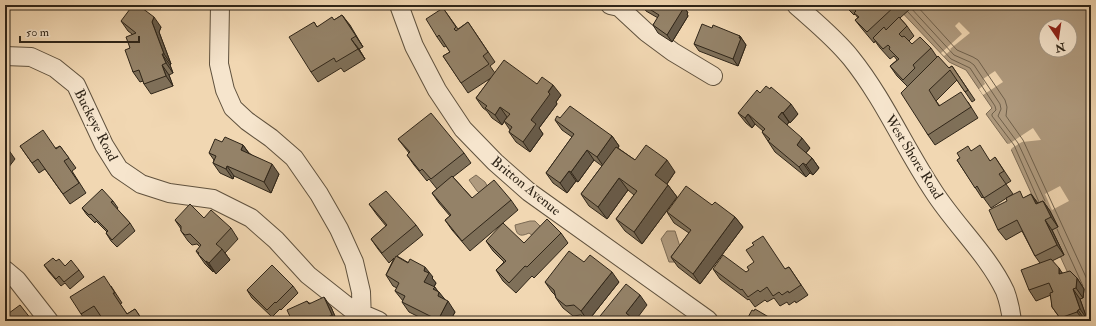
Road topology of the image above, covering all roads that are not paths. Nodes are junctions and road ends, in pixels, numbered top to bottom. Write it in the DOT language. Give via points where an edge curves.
graph roads {
  1 [pos="220,5"];
  2 [pos="399,5"];
  3 [pos="610,5"];
  4 [pos="796,5"];
  5 [pos="5,56"];
  6 [pos="713,76"];
  7 [pos="5,270"];
  8 [pos="362,318"];
  9 [pos="708,320"];
  10 [pos="49,321"];
  11 [pos="379,321"];
  12 [pos="1012,321"];
  1 -- 8 [label="street" via="219,64 225,90 233,108 294,158 319,194 354,262 361,292"];
  2 -- 9 [label="street, Britton Avenue" via="414,46 437,90 463,129 495,162 530,192"];
  3 -- 6 [label="street" via="619,7 673,52"];
  4 -- 12 [label="street, West Shore Road" via="827,33 860,71 934,193 990,266 1006,292"];
  5 -- 8 [label="street, Buckeye Road" via="30,57 55,68 76,85 104,145 119,169 141,184 169,193 213,199 251,218 276,240 308,275"];
  7 -- 10 [label="street" via="17,280"];
  8 -- 11 [label="street, Buckeye Road"];
}
